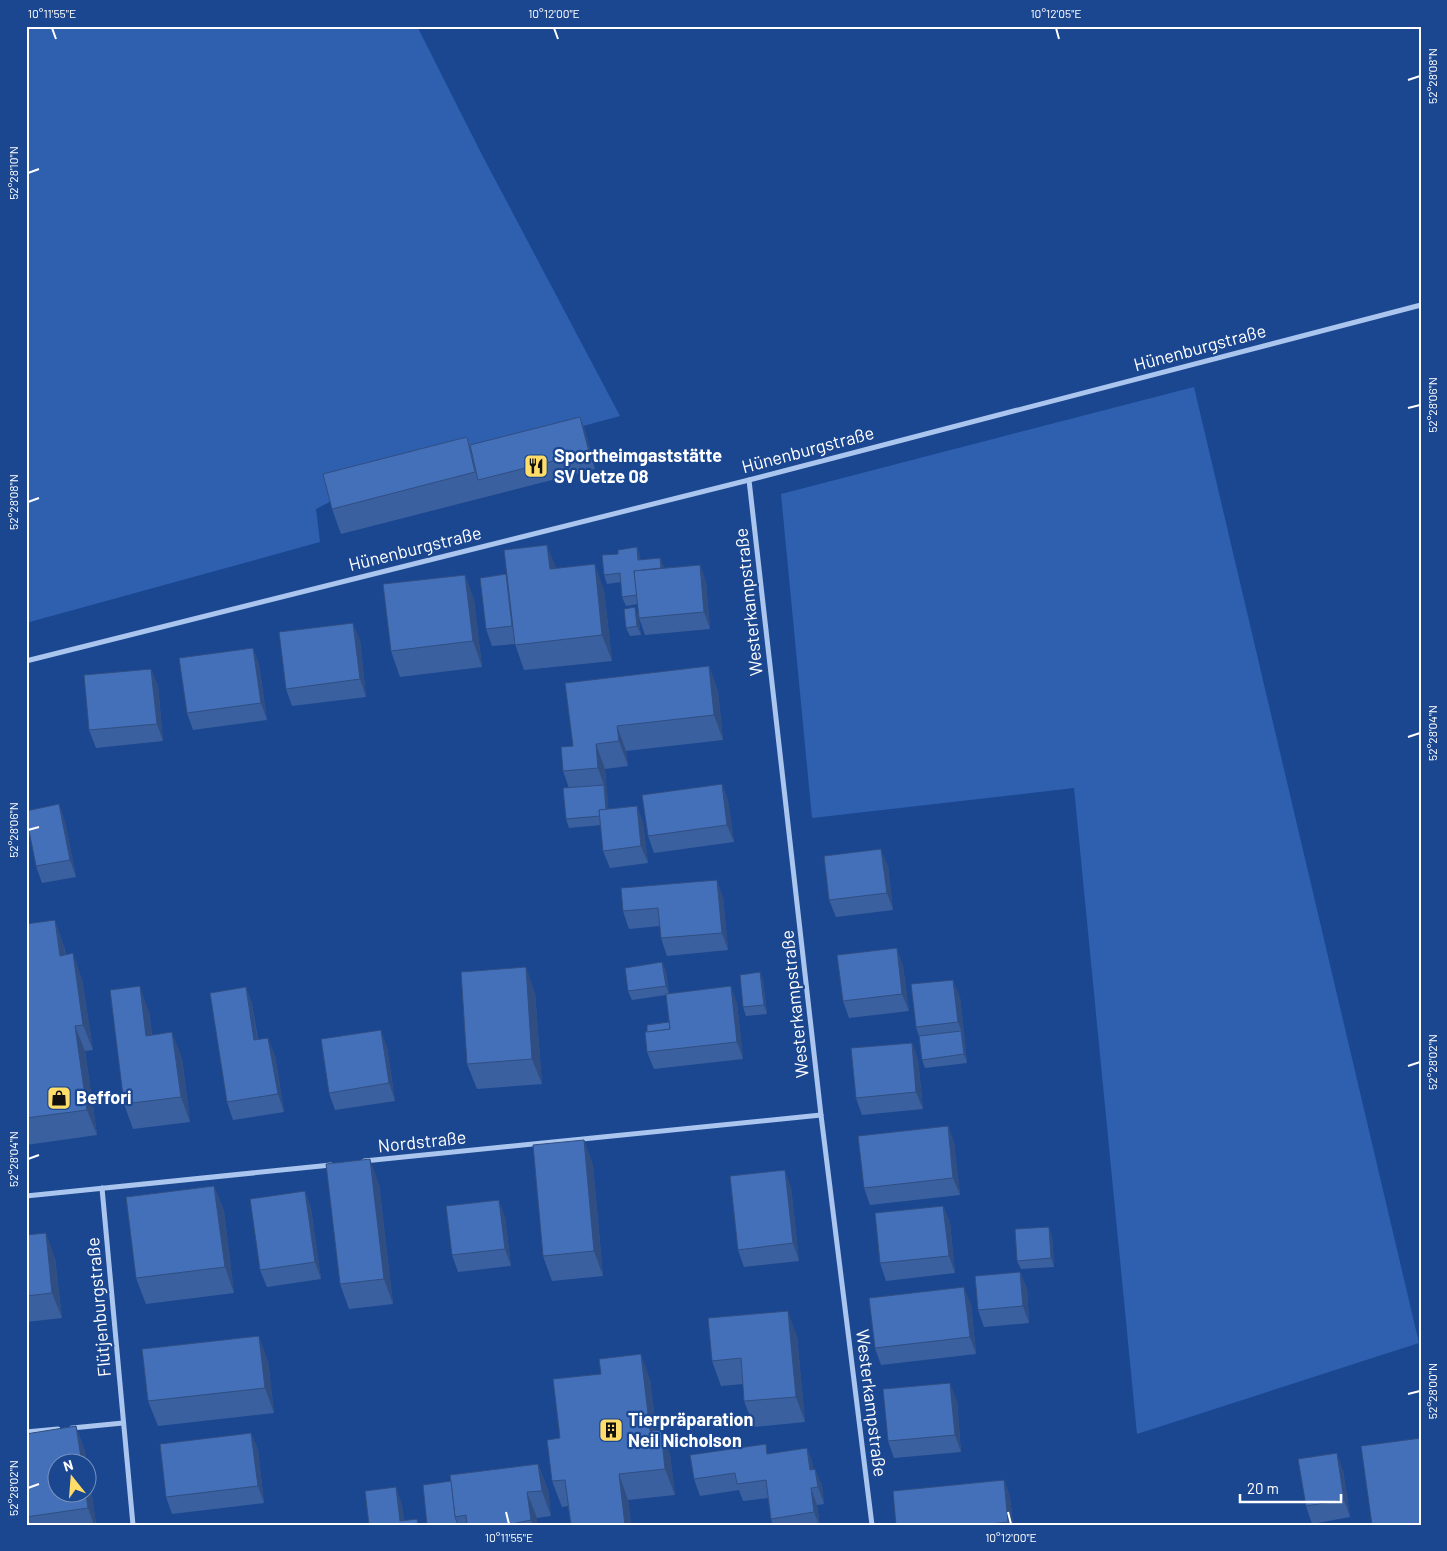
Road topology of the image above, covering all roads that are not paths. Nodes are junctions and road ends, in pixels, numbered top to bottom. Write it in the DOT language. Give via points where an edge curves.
graph roads {
  1 [pos="1421,305"];
  2 [pos="749,480"];
  3 [pos="26,661"];
  4 [pos="821,1115"];
  5 [pos="358,1162"];
  6 [pos="338,1164"];
  7 [pos="102,1188"];
  8 [pos="26,1196"];
  9 [pos="123,1423"];
  10 [pos="26,1432"];
  11 [pos="133,1525"];
  12 [pos="872,1525"];
  1 -- 2 [label="street, Hünenburgstraße"];
  2 -- 3 [label="street, Hünenburgstraße"];
  2 -- 4 [label="street, Westerkampstraße"];
  4 -- 5 [label="street, Nordstraße"];
  4 -- 12 [label="street, Westerkampstraße"];
  6 -- 7 [label="street"];
  7 -- 8 [label="street"];
  7 -- 9 [label="street, Flütjenburgstraße"];
  9 -- 10 [label="street"];
  9 -- 11 [label="street, Flütjenburgstraße"];
}
